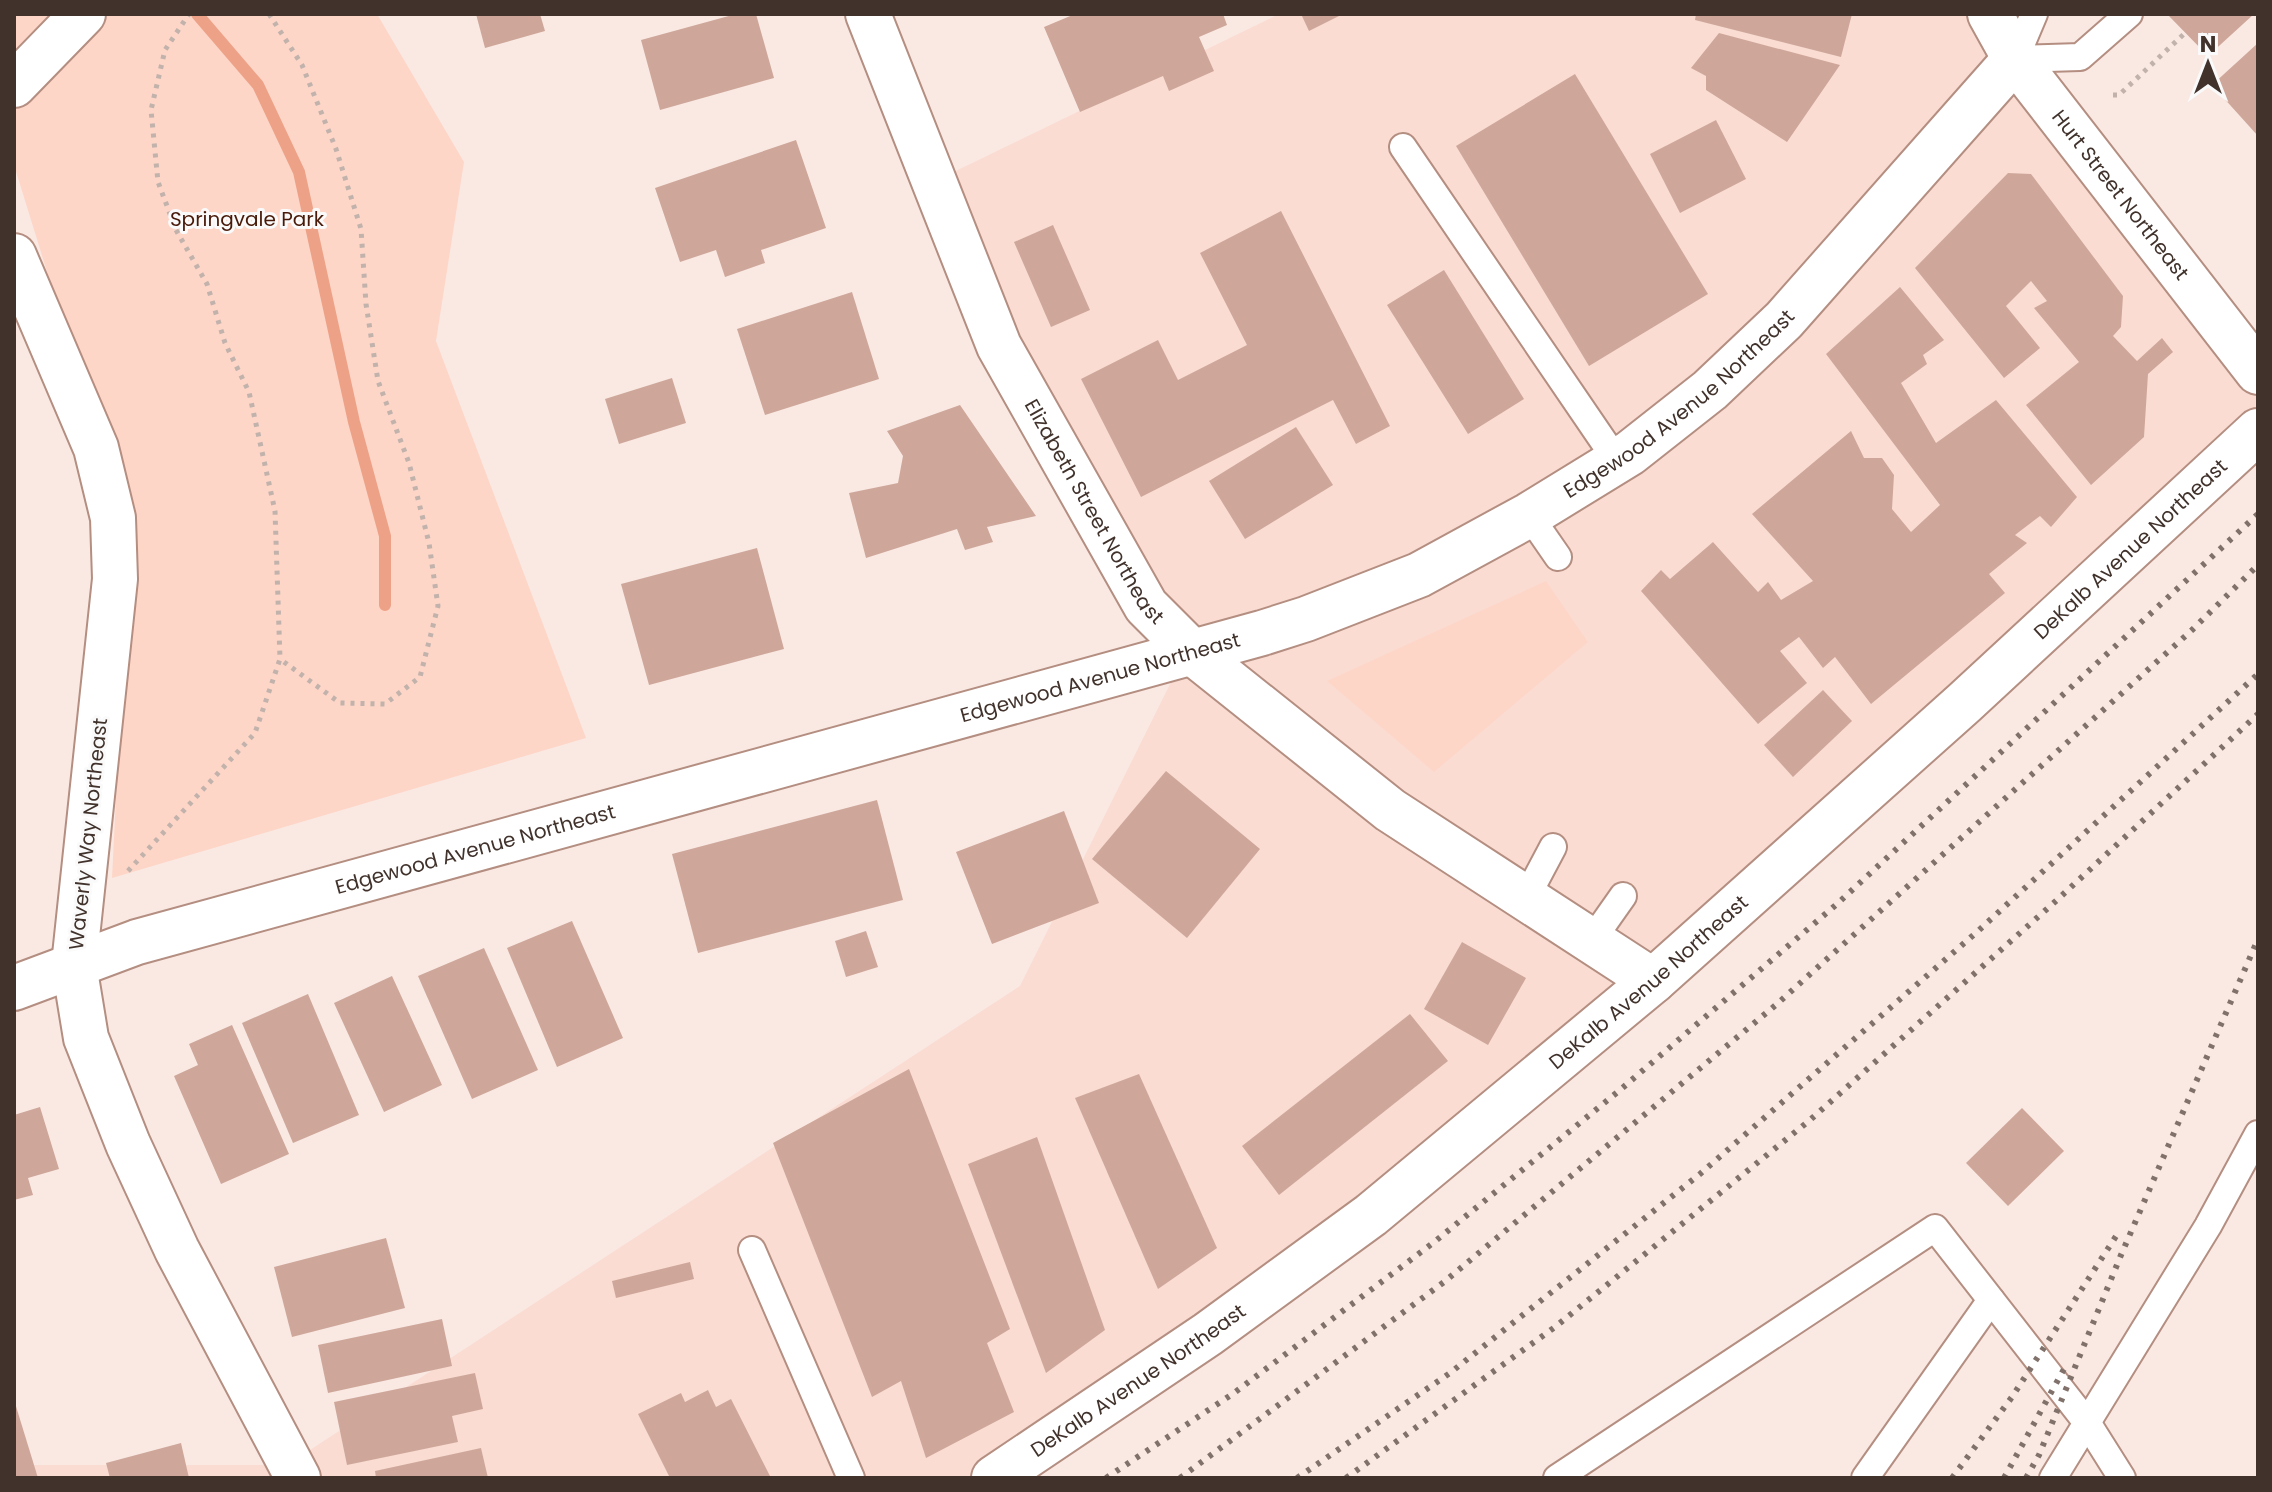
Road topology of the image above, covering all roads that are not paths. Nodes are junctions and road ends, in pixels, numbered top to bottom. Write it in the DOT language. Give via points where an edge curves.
graph roads {
  1 [pos="83,14"];
  2 [pos="868,14"];
  3 [pos="1990,14"];
  4 [pos="2034,14"];
  5 [pos="2129,14"];
  6 [pos="2015,59"];
  7 [pos="14,85"];
  8 [pos="1403,147"];
  9 [pos="14,256"];
  10 [pos="2258,372"];
  11 [pos="2258,431"];
  12 [pos="1617,461"];
  13 [pos="1529,515"];
  14 [pos="1558,557"];
  15 [pos="1192,652"];
  16 [pos="1553,847"];
  17 [pos="1623,896"];
  18 [pos="1526,898"];
  19 [pos="1592,940"];
  20 [pos="74,965"];
  21 [pos="1653,981"];
  22 [pos="14,988"];
  23 [pos="2258,1134"];
  24 [pos="752,1250"];
  25 [pos="1991,1300"];
  26 [pos="2088,1424"];
  27 [pos="298,1478"];
  28 [pos="851,1478"];
  29 [pos="994,1478"];
  30 [pos="1557,1478"];
  31 [pos="1865,1478"];
  32 [pos="2053,1478"];
  33 [pos="2062,1478"];
  34 [pos="2122,1478"];
  1 -- 7 [label="main road"];
  2 -- 15 [label="main road, Elizabeth Street Northeast" via="999,346 1146,606"];
  3 -- 6 [label="main road, Hurt Street Northeast"];
  4 -- 6 [label="lane"];
  5 -- 6 [label="lane" via="2080,57"];
  6 -- 10 [label="main road, Hurt Street Northeast"];
  6 -- 12 [label="main road, Edgewood Avenue Northeast" via="1784,320 1710,390"];
  8 -- 12 [label="lane"];
  9 -- 20 [label="main road, Waverly Way Northeast" via="96,448 113,518 115,579"];
  11 -- 21 [label="main road, DeKalb Avenue Northeast"];
  12 -- 13 [label="main road, Edgewood Avenue Northeast"];
  13 -- 14 [label="lane"];
  13 -- 15 [label="main road, Edgewood Avenue Northeast" via="1419,575 1306,619"];
  15 -- 18 [label="main road, Elizabeth Street Northeast" via="1390,810"];
  15 -- 20 [label="main road, Edgewood Avenue Northeast" via="137,942"];
  16 -- 18 [label="lane"];
  17 -- 19 [label="lane"];
  18 -- 19 [label="main road, Elizabeth Street Northeast"];
  19 -- 21 [label="main road, Elizabeth Street Northeast"];
  20 -- 22 [label="main road, Edgewood Avenue Northeast"];
  20 -- 27 [label="main road, Waverly Way Northeast" via="86,1038 128,1144 177,1250"];
  21 -- 29 [label="main road, DeKalb Avenue Northeast" via="1371,1215"];
  23 -- 26 [label="lane"];
  24 -- 28 [label="lane"];
  25 -- 26 [label="lane"];
  25 -- 30 [label="lane" via="1935,1228"];
  25 -- 31 [label="lane"];
  26 -- 32 [label="lane"];
  26 -- 33 [label="lane"];
  26 -- 34 [label="lane"];
}
